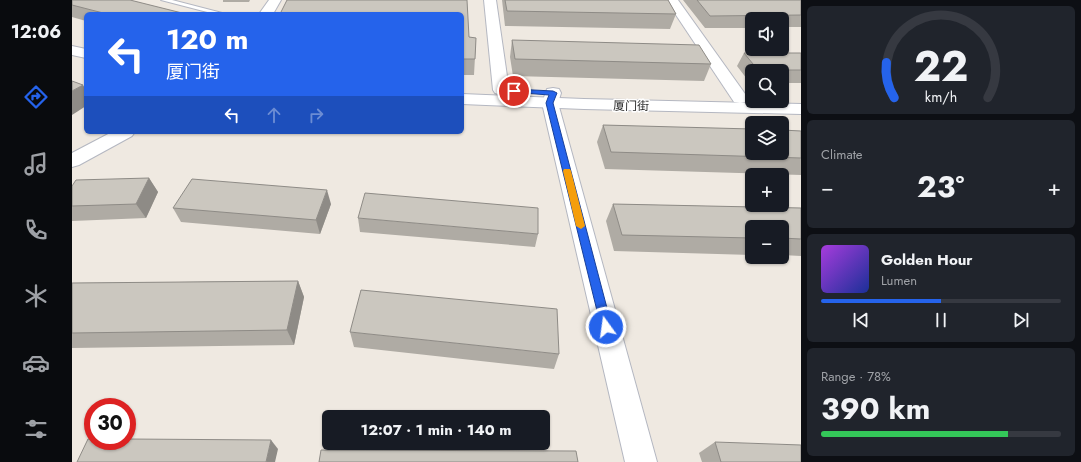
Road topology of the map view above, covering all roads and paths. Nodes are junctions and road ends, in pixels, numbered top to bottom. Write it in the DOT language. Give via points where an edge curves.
graph roads {
  1 [pos="164,0"];
  2 [pos="275,0"];
  3 [pos="490,0"];
  4 [pos="672,0"];
  5 [pos="215,12"];
  6 [pos="267,12"];
  7 [pos="72,39"];
  8 [pos="84,42"];
  9 [pos="72,50"];
  10 [pos="84,53"];
  11 [pos="464,89"];
  12 [pos="501,90"];
  13 [pos="745,97"];
  14 [pos="551,98"];
  15 [pos="745,98"];
  16 [pos="464,99"];
  17 [pos="789,99"];
  18 [pos="801,99"];
  19 [pos="801,110"];
  20 [pos="102,134"];
  21 [pos="122,134"];
  22 [pos="72,150"];
  23 [pos="72,161"];
  24 [pos="641,462"];
  1 -- 5 [label="lane"];
  2 -- 6 [label="street"];
  3 -- 12 [label="street"];
  4 -- 13 [label="street"];
  7 -- 8 [label="street"];
  9 -- 10 [label="street"];
  11 -- 12 [label="street, 厦门街"];
  12 -- 14 [label="street, 厦门街"];
  14 -- 15 [label="street, 厦门街"];
  14 -- 16 [label="street, 厦门街"];
  14 -- 19 [label="street, 厦门街"];
  14 -- 24 [label="street"];
  17 -- 18 [label="street"];
  20 -- 22 [label="street"];
  21 -- 23 [label="street"];
}
